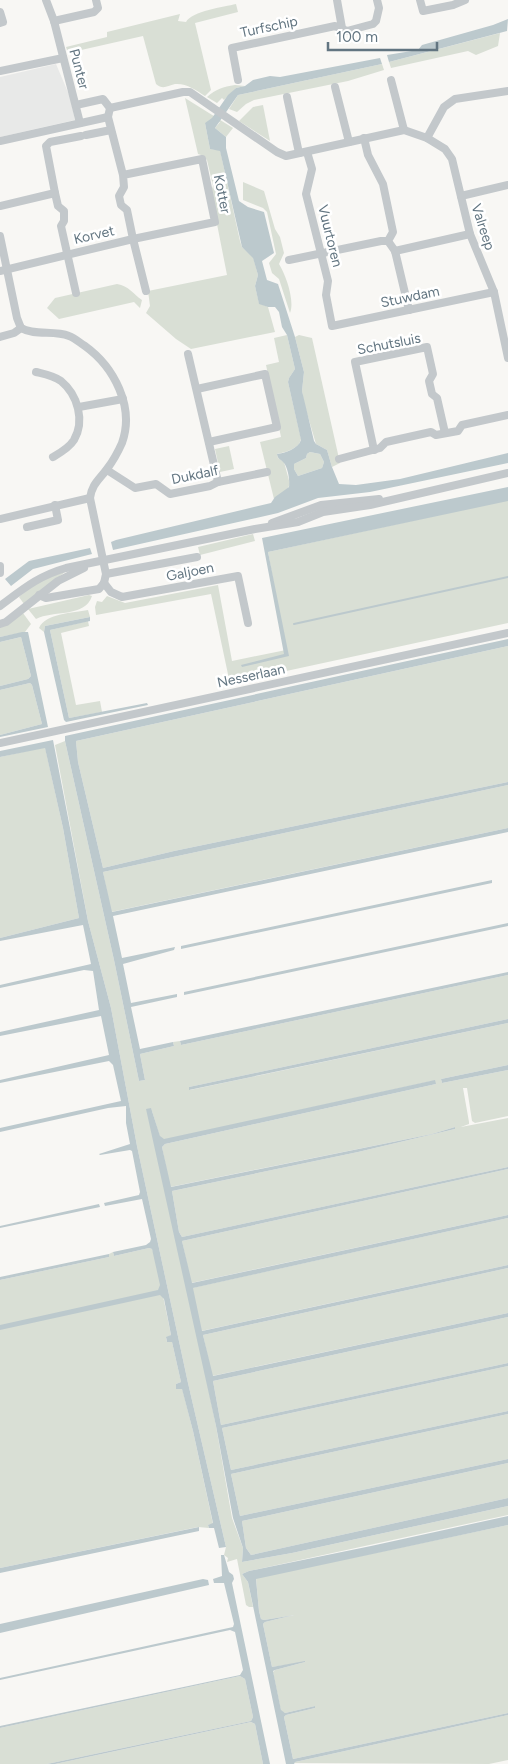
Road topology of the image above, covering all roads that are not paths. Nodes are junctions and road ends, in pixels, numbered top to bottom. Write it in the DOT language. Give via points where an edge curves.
graph roads {
  1 [pos="46,0"];
  2 [pos="96,0"];
  3 [pos="337,0"];
  4 [pos="377,0"];
  5 [pos="420,0"];
  6 [pos="465,0"];
  7 [pos="0,12"];
  8 [pos="54,21"];
  9 [pos="0,23"];
  10 [pos="342,28"];
  11 [pos="63,58"];
  12 [pos="0,71"];
  13 [pos="238,80"];
  14 [pos="392,80"];
  15 [pos="335,87"];
  16 [pos="508,91"];
  17 [pos="287,97"];
  18 [pos="76,104"];
  19 [pos="110,108"];
  20 [pos="108,117"];
  21 [pos="80,123"];
  22 [pos="111,130"];
  23 [pos="404,130"];
  24 [pos="364,138"];
  25 [pos="428,138"];
  26 [pos="0,141"];
  27 [pos="349,142"];
  28 [pos="303,152"];
  29 [pos="122,175"];
  30 [pos="508,185"];
  31 [pos="55,192"];
  32 [pos="460,196"];
  33 [pos="0,206"];
  34 [pos="470,234"];
  35 [pos="0,236"];
  36 [pos="133,239"];
  37 [pos="388,241"];
  38 [pos="395,251"];
  39 [pos="322,253"];
  40 [pos="67,254"];
  41 [pos="289,260"];
  42 [pos="4,270"];
  43 [pos="146,291"];
  44 [pos="494,292"];
  45 [pos="76,293"];
  46 [pos="409,310"];
  47 [pos="332,326"];
  48 [pos="21,328"];
  49 [pos="0,336"];
  50 [pos="188,354"];
  51 [pos="508,358"];
  52 [pos="36,372"];
  53 [pos="197,389"];
  54 [pos="123,399"];
  55 [pos="79,407"];
  56 [pos="508,415"];
  57 [pos="445,434"];
  58 [pos="209,442"];
  59 [pos="374,450"];
  60 [pos="53,458"];
  61 [pos="339,459"];
  62 [pos="107,470"];
  63 [pos="267,472"];
  64 [pos="508,473"];
  65 [pos="218,482"];
  66 [pos="90,498"];
  67 [pos="53,506"];
  68 [pos="0,519"];
  69 [pos="27,527"];
  70 [pos="197,557"];
  71 [pos="102,562"];
  72 [pos="0,566"];
  73 [pos="0,573"];
  74 [pos="106,574"];
  75 [pos="104,583"];
  76 [pos="39,596"];
  77 [pos="0,606"];
  78 [pos="248,623"];
  79 [pos="0,624"];
  80 [pos="508,633"];
  81 [pos="0,743"];
  1 -- 8 [label="street, Punter"];
  2 -- 8 [label="street" via="98,8 94,12"];
  3 -- 10 [label="street"];
  4 -- 10 [label="street, Turfschip" via="376,21 347,31"];
  5 -- 6 [label="street" via="423,11"];
  7 -- 9 [label="street" via="3,22"];
  8 -- 11 [label="street, Punter"];
  10 -- 13 [label="street, Turfschip" via="335,26 232,48"];
  11 -- 12 [label="street"];
  11 -- 18 [label="street, Punter"];
  14 -- 23 [label="street"];
  15 -- 27 [label="street"];
  16 -- 25 [label="street" via="455,99 444,107"];
  17 -- 28 [label="street"];
  18 -- 19 [label="street" via="103,99"];
  18 -- 21 [label="street, Punter"];
  19 -- 20 [label="street"];
  19 -- 28 [label="street, Valreep" via="190,92 277,152 286,156"];
  20 -- 21 [label="street"];
  20 -- 22 [label="street"];
  21 -- 26 [label="street"];
  22 -- 29 [label="street"];
  22 -- 31 [label="street, Korvet" via="50,142 46,146"];
  23 -- 24 [label="street, Valreep"];
  23 -- 25 [label="street, Valreep"];
  24 -- 27 [label="street, Valreep"];
  24 -- 37 [label="street" via="368,155 383,184 393,232"];
  25 -- 32 [label="street, Valreep" via="445,149 452,159"];
  27 -- 28 [label="street, Valreep"];
  28 -- 39 [label="street, Vuurtoren" via="312,169 306,194"];
  29 -- 36 [label="street" via="124,187 119,196 121,205 127,210"];
  29 -- 36 [label="street, Kotter" via="202,159 215,222"];
  30 -- 32 [label="street"];
  31 -- 33 [label="street"];
  31 -- 40 [label="street, Korvet" via="58,206 64,211 64,221 60,226"];
  32 -- 34 [label="street, Valreep"];
  34 -- 38 [label="street"];
  34 -- 44 [label="street, Valreep"];
  35 -- 42 [label="street"];
  36 -- 40 [label="street, Korvet"];
  36 -- 43 [label="street, Korvet"];
  37 -- 38 [label="street"];
  37 -- 39 [label="street"];
  38 -- 46 [label="street"];
  39 -- 41 [label="street"];
  39 -- 47 [label="street, Vuurtoren"];
  40 -- 42 [label="street, Korvet"];
  40 -- 45 [label="street, Korvet"];
  42 -- 48 [label="street"];
  44 -- 46 [label="street, Stuwdam"];
  44 -- 51 [label="street, Valreep"];
  46 -- 47 [label="street, Stuwdam"];
  48 -- 49 [label="street"];
  48 -- 54 [label="street" via="27,332 58,332 72,337 112,372"];
  50 -- 53 [label="street"];
  52 -- 55 [label="street" via="61,381"];
  53 -- 58 [label="street"];
  53 -- 58 [label="street" via="265,374 277,427"];
  54 -- 55 [label="street"];
  54 -- 62 [label="street" via="125,435"];
  55 -- 60 [label="street" via="80,420 73,441"];
  56 -- 57 [label="street" via="462,425 458,431"];
  57 -- 59 [label="street" via="431,432 386,442"];
  57 -- 59 [label="street, Schutsluis" via="437,398 432,394 429,381 433,374 427,347 355,362"];
  58 -- 65 [label="street"];
  59 -- 61 [label="street"];
  62 -- 65 [label="street, Dukdalf" via="135,488 156,484 170,494"];
  62 -- 66 [label="street" via="93,486"];
  63 -- 65 [label="street, Dukdalf"];
  64 -- 71 [label="street, Galjoen" via="404,496 321,505 255,529"];
  66 -- 67 [label="street"];
  66 -- 71 [label="street"];
  67 -- 68 [label="street"];
  67 -- 69 [label="street" via="58,520"];
  70 -- 74 [label="street, Galjoen"];
  71 -- 74 [label="street"];
  71 -- 76 [label="street, Galjoen" via="58,581"];
  71 -- 77 [label="street, Galjoen" via="47,574"];
  72 -- 73 [label="street"];
  74 -- 75 [label="street"];
  75 -- 76 [label="street" via="99,589 46,598"];
  75 -- 78 [label="street, Galjoen" via="111,592 122,597 238,576"];
  76 -- 79 [label="street, Galjoen"];
  80 -- 81 [label="street, Nesserlaan"];
}
